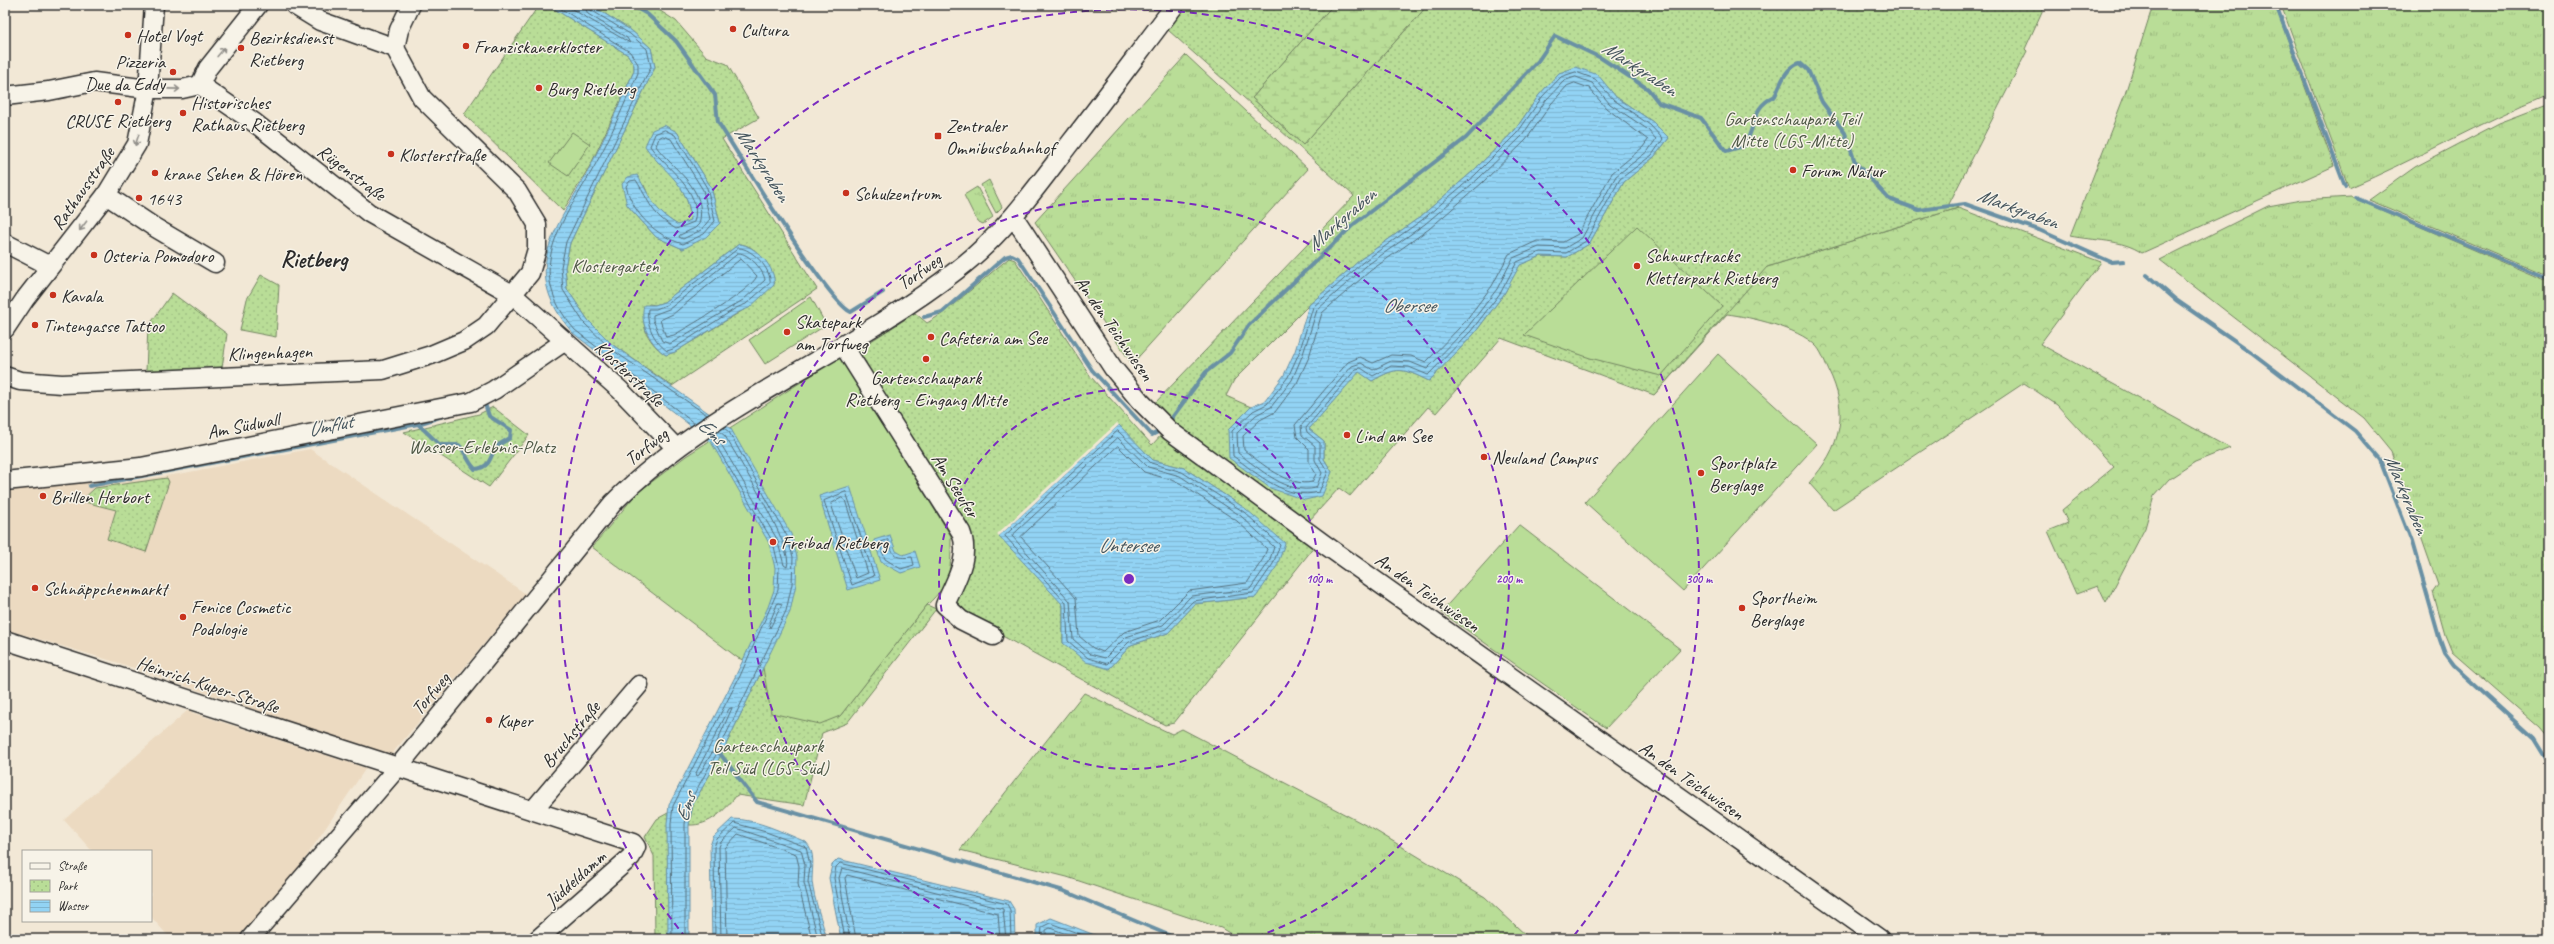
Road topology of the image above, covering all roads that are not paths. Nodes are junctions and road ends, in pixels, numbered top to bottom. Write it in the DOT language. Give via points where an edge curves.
graph roads {
  1 [pos="154,5"];
  2 [pos="258,5"];
  3 [pos="294,5"];
  4 [pos="411,5"];
  5 [pos="1175,5"];
  6 [pos="395,48"];
  7 [pos="200,85"];
  8 [pos="148,89"];
  9 [pos="5,96"];
  10 [pos="106,195"];
  11 [pos="1014,217"];
  12 [pos="5,243"];
  13 [pos="215,263"];
  14 [pos="50,266"];
  15 [pos="512,294"];
  16 [pos="5,329"];
  17 [pos="564,340"];
  18 [pos="843,345"];
  19 [pos="5,376"];
  20 [pos="679,442"];
  21 [pos="5,481"];
  22 [pos="993,636"];
  23 [pos="5,640"];
  24 [pos="639,685"];
  25 [pos="398,767"];
  26 [pos="534,809"];
  27 [pos="250,939"];
  28 [pos="538,939"];
  29 [pos="1880,939"];
  1 -- 8 [label="street, Rathausstraße"];
  7 -- 2 [label="street, one-way" via="208,68"];
  3 -- 6 [label="street" via="320,21"];
  4 -- 6 [label="street" via="399,30"];
  5 -- 11 [label="street, Torfweg"];
  6 -- 15 [label="street" via="422,98 516,191 537,224 537,249 530,273"];
  8 -- 7 [label="street, one-way" via="182,89"];
  7 -- 15 [label="street, Rügenstraße" via="255,123 369,213"];
  8 -- 9 [label="street" via="94,82"];
  8 -- 10 [label="street, Rathausstraße, one-way" via="137,144"];
  10 -- 13 [label="street"];
  10 -- 14 [label="street, Rathausstraße, one-way"];
  11 -- 18 [label="street, Torfweg" via="944,281 892,317"];
  11 -- 29 [label="street, An den Teichwiesen" via="1113,368 1140,401 1170,431 1324,544"];
  12 -- 14 [label="street"];
  14 -- 16 [label="street, Rathausstraße"];
  15 -- 17 [label="street, Klosterstraße"];
  15 -- 19 [label="street, Klingenhagen" via="486,326 464,341 431,355 383,370 62,384 20,381"];
  17 -- 20 [label="street, Klosterstraße"];
  17 -- 21 [label="street, Am Südwall" via="494,390 471,402 141,468"];
  18 -- 20 [label="street, Torfweg"];
  18 -- 22 [label="street, Am Seeufer" via="961,532 966,544 966,555 945,605 961,620"];
  20 -- 25 [label="street, Torfweg" via="613,503"];
  23 -- 25 [label="street, Heinrich-Kuper-Straße"];
  24 -- 26 [label="street, Bruchstraße"];
  25 -- 26 [label="street"];
  25 -- 27 [label="street, Torfweg"];
  26 -- 28 [label="street, Jüddeldamm" via="628,839 636,847 631,857"];
}
